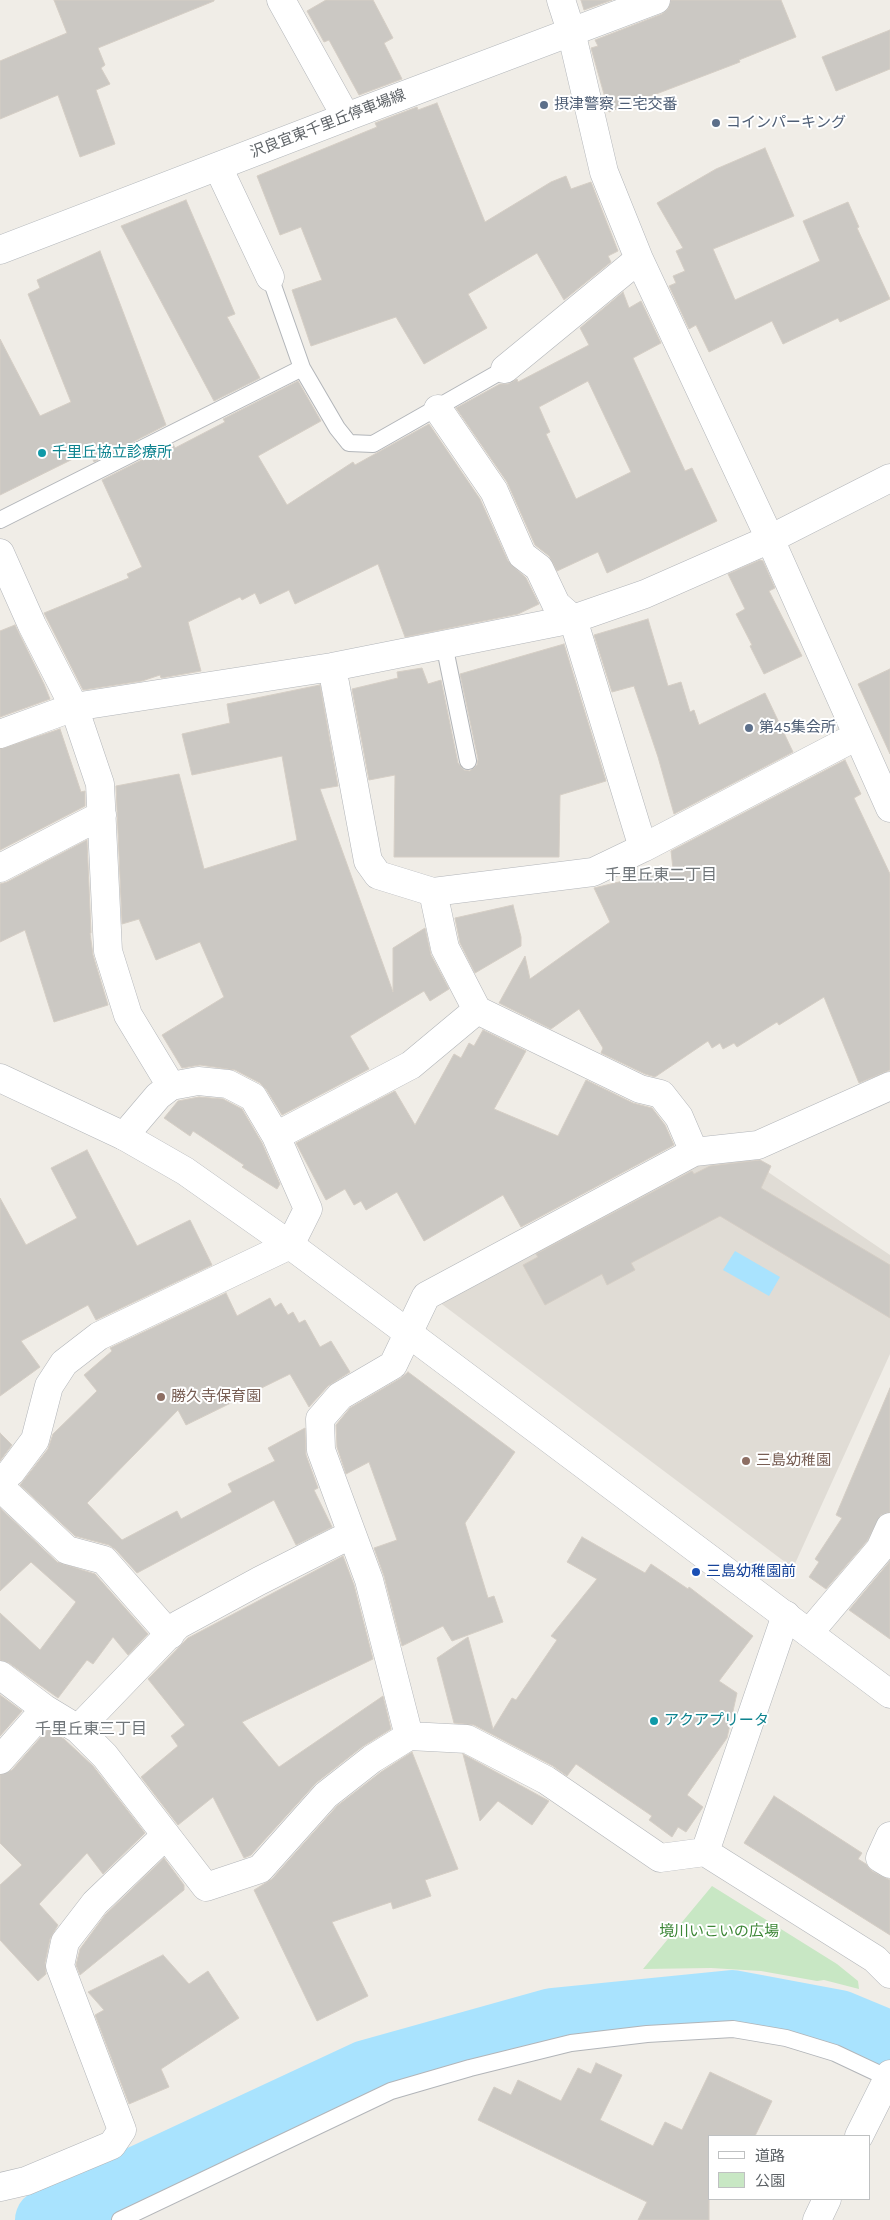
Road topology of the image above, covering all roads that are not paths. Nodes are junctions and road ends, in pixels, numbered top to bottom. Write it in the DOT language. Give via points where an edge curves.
graph roads {
  1 [pos="281,0"];
  2 [pos="561,0"];
  3 [pos="656,0"];
  4 [pos="571,32"];
  5 [pos="346,117"];
  6 [pos="218,167"];
  7 [pos="0,250"];
  8 [pos="639,259"];
  9 [pos="270,277"];
  10 [pos="302,368"];
  11 [pos="505,370"];
  12 [pos="438,409"];
  13 [pos="890,478"];
  14 [pos="0,520"];
  15 [pos="770,538"];
  16 [pos="0,553"];
  17 [pos="573,619"];
  18 [pos="444,644"];
  19 [pos="332,667"];
  20 [pos="74,707"];
  21 [pos="0,734"];
  22 [pos="858,736"];
  23 [pos="468,761"];
  24 [pos="890,808"];
  25 [pos="102,814"];
  26 [pos="643,848"];
  27 [pos="0,868"];
  28 [pos="433,892"];
  29 [pos="477,1010"];
  30 [pos="0,1078"];
  31 [pos="171,1086"];
  32 [pos="890,1086"];
  33 [pos="124,1136"];
  34 [pos="276,1136"];
  35 [pos="694,1152"];
  36 [pos="290,1245"];
  37 [pos="408,1333"];
  38 [pos="0,1481"];
  39 [pos="0,1487"];
  40 [pos="352,1534"];
  41 [pos="887,1544"];
  42 [pos="786,1615"];
  43 [pos="809,1633"];
  44 [pos="170,1635"];
  45 [pos="0,1675"];
  46 [pos="890,1694"];
  47 [pos="45,1709"];
  48 [pos="78,1730"];
  49 [pos="409,1736"];
  50 [pos="0,1760"];
  51 [pos="166,1835"];
  52 [pos="890,1836"];
  53 [pos="706,1852"];
  54 [pos="890,1864"];
  55 [pos="890,1974"];
  56 [pos="889,2076"];
  57 [pos="860,2135"];
  58 [pos="0,2187"];
  59 [pos="826,2200"];
  60 [pos="120,2220"];
  61 [pos="816,2220"];
  1 -- 5 [label="street"];
  2 -- 4 [label="street"];
  3 -- 4 [label="street, 沢良宜東千里丘停車場線"];
  4 -- 5 [label="street, 沢良宜東千里丘停車場線"];
  4 -- 8 [label="street" via="604,172"];
  5 -- 6 [label="street, 沢良宜東千里丘停車場線"];
  6 -- 7 [label="street, 沢良宜東千里丘停車場線"];
  6 -- 9 [label="street"];
  8 -- 11 [label="street"];
  8 -- 15 [label="street"];
  9 -- 10 [label="lane"];
  10 -- 12 [label="lane" via="349,443 372,444"];
  10 -- 14 [label="lane"];
  11 -- 12 [label="lane"];
  12 -- 17 [label="street" via="494,491 522,555 539,568 556,604"];
  13 -- 15 [label="street"];
  15 -- 17 [label="street" via="645,594"];
  15 -- 22 [label="street"];
  16 -- 20 [label="street"];
  17 -- 18 [label="street"];
  17 -- 26 [label="street"];
  18 -- 19 [label="street"];
  18 -- 23 [label="lane"];
  19 -- 20 [label="street"];
  19 -- 28 [label="street" via="368,860 378,875"];
  20 -- 21 [label="street"];
  20 -- 25 [label="street" via="100,784"];
  22 -- 24 [label="street"];
  22 -- 26 [label="street"];
  25 -- 27 [label="street"];
  25 -- 31 [label="street" via="108,952 128,1015"];
  26 -- 28 [label="street" via="593,872"];
  28 -- 29 [label="street" via="445,948"];
  29 -- 34 [label="street" via="412,1066"];
  29 -- 35 [label="street" via="640,1089 661,1094 679,1117"];
  30 -- 33 [label="street"];
  31 -- 33 [label="street" via="158,1096"];
  31 -- 34 [label="street" via="198,1081 228,1084 253,1098"];
  32 -- 35 [label="street" via="758,1145"];
  33 -- 36 [label="street" via="185,1171"];
  34 -- 36 [label="street" via="308,1209"];
  35 -- 37 [label="street" via="426,1296"];
  36 -- 37 [label="street"];
  36 -- 38 [label="street" via="99,1336 64,1363 49,1386 35,1440 11,1472"];
  37 -- 40 [label="street" via="393,1365 340,1396 320,1419 321,1450"];
  37 -- 42 [label="street"];
  39 -- 44 [label="street" via="67,1550 104,1560"];
  40 -- 44 [label="street" via="178,1625"];
  40 -- 49 [label="street" via="369,1580"];
  41 -- 43 [label="street"];
  42 -- 43 [label="street"];
  42 -- 53 [label="street"];
  43 -- 46 [label="street"];
  44 -- 48 [label="street"];
  45 -- 47 [label="street"];
  47 -- 48 [label="street"];
  47 -- 50 [label="street"];
  48 -- 51 [label="street" via="105,1756"];
  49 -- 51 [label="street" via="372,1759 326,1795 260,1868 206,1887"];
  49 -- 53 [label="street" via="467,1739 546,1780 660,1858"];
  51 -- 58 [label="street" via="95,1903 65,1942 60,1966 122,2130 112,2145 26,2181"];
  52 -- 54 [label="street" via="880,1858"];
  53 -- 55 [label="street" via="875,1960"];
  56 -- 57 [label="street"];
  56 -- 60 [label="lane" via="835,2053 786,2038 733,2029 571,2043 391,2091"];
  59 -- 61 [label="street"];
}
